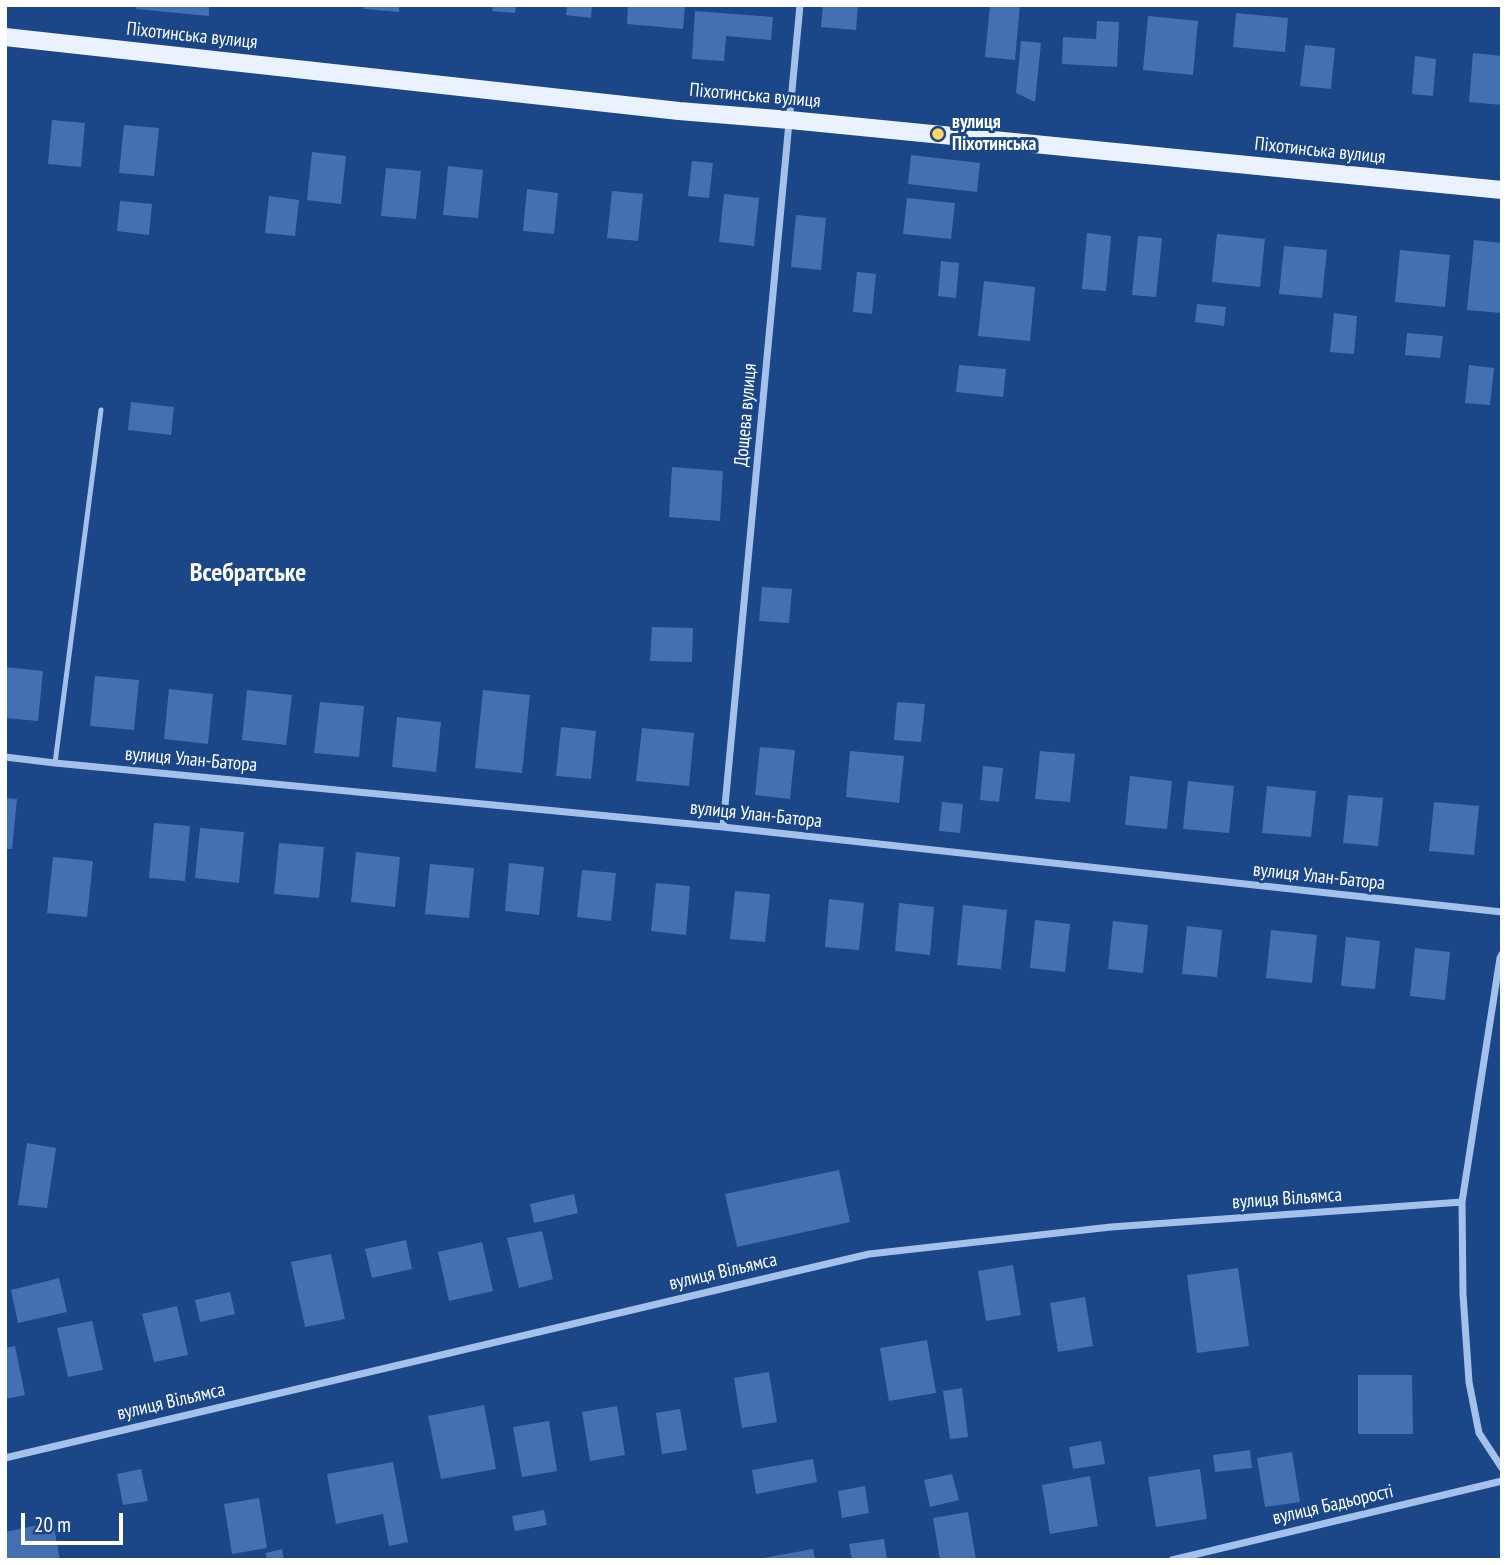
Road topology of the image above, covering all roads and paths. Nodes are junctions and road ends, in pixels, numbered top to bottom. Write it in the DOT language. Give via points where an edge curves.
graph roads {
  1 [pos="800,5"];
  2 [pos="5,37"];
  3 [pos="790,120"];
  4 [pos="1502,190"];
  5 [pos="101,410"];
  6 [pos="5,757"];
  7 [pos="55,763"];
  8 [pos="723,827"];
  9 [pos="1502,912"];
  10 [pos="1502,954"];
  11 [pos="1462,1202"];
  12 [pos="5,1458"];
  13 [pos="1502,1468"];
  14 [pos="1502,1481"];
  15 [pos="1172,1560"];
  1 -- 3 [label="street, Дощева вулиця"];
  2 -- 3 [label="main road, Піхотинська вулиця"];
  3 -- 4 [label="main road, Піхотинська вулиця"];
  3 -- 8 [label="street, Дощева вулиця"];
  5 -- 7 [label="lane"];
  6 -- 7 [label="street, вулиця Улан-Батора"];
  7 -- 8 [label="street, вулиця Улан-Батора"];
  8 -- 9 [label="street, вулиця Улан-Батора"];
  10 -- 11 [label="street"];
  11 -- 12 [label="street, вулиця Вільямса" via="1111,1227 869,1254"];
  11 -- 13 [label="street" via="1469,1381 1479,1433"];
  14 -- 15 [label="street, вулиця Бадьорості"];
}
